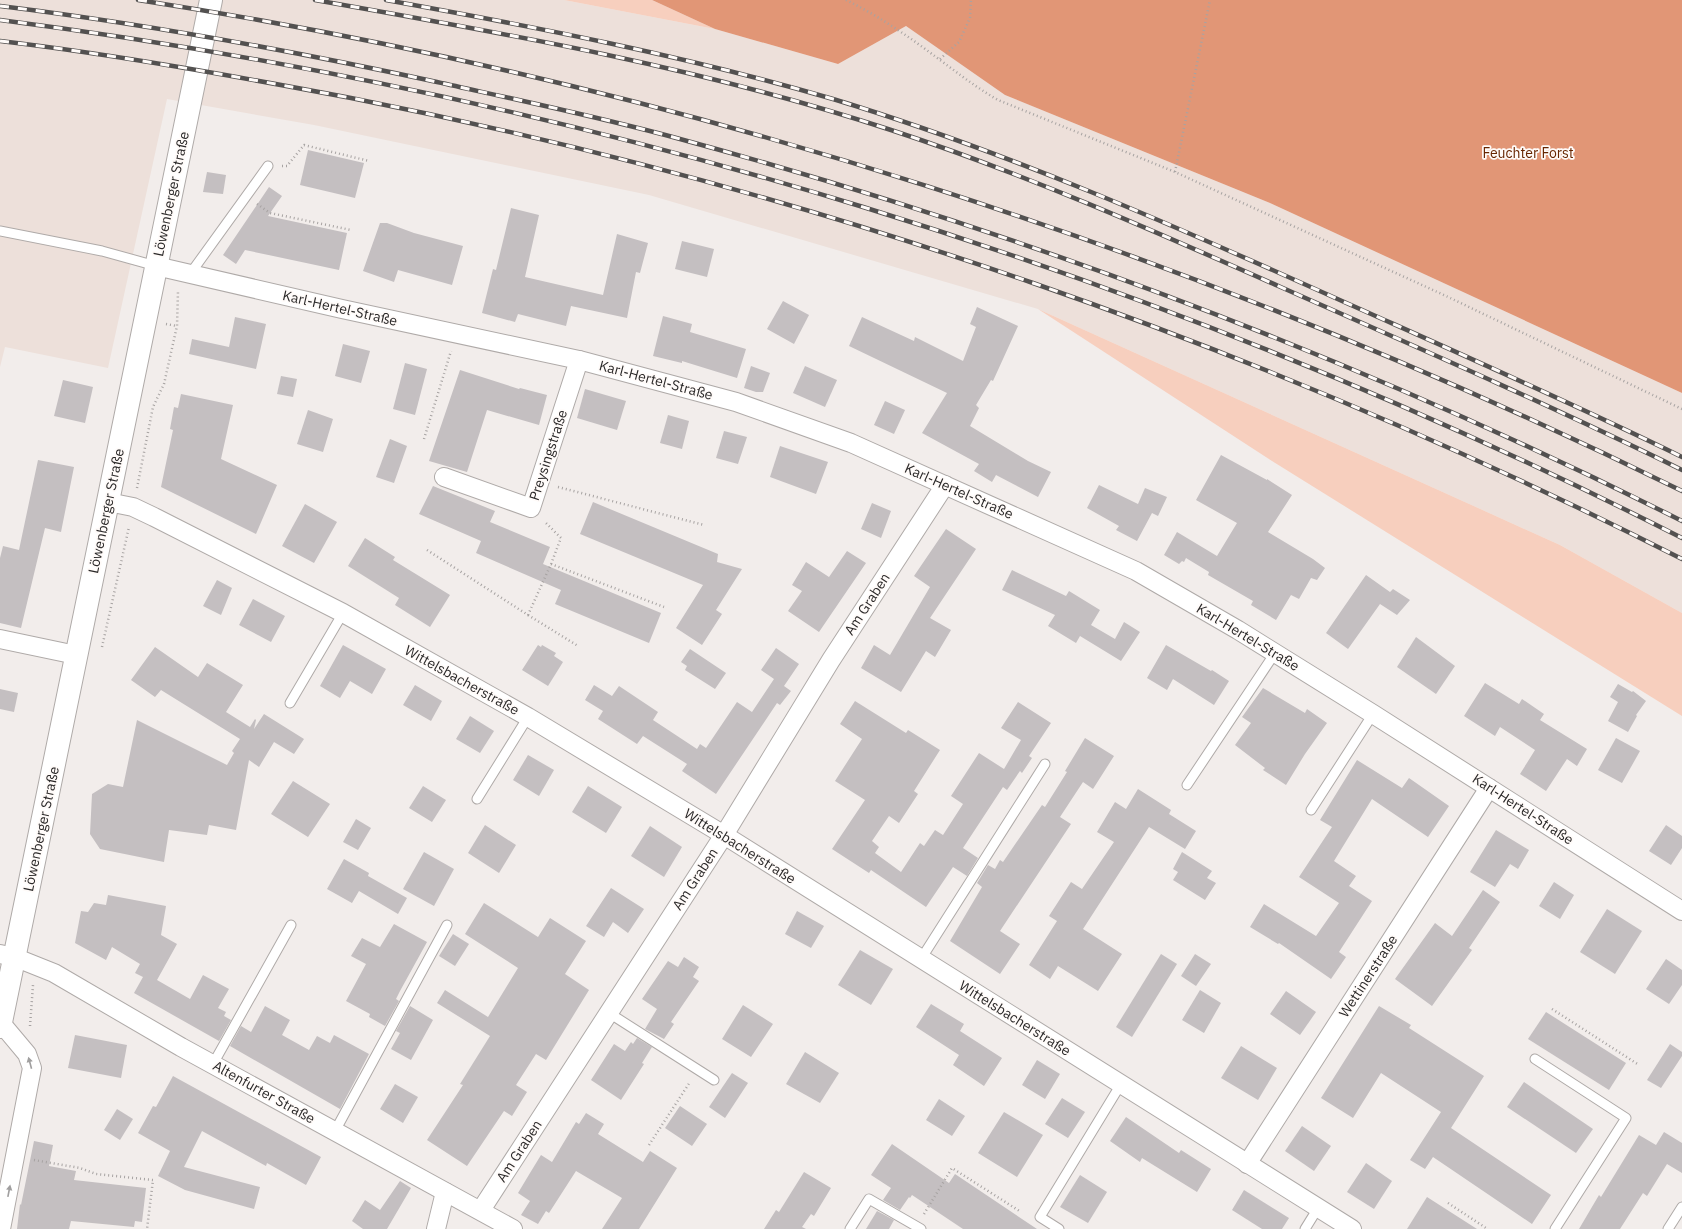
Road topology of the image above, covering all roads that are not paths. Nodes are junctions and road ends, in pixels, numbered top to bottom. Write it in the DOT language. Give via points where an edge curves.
graph roads {
  1 [pos="211,0"];
  2 [pos="268,166"];
  3 [pos="0,231"];
  4 [pos="156,266"];
  5 [pos="190,274"];
  6 [pos="579,360"];
  7 [pos="444,476"];
  8 [pos="945,485"];
  9 [pos="108,502"];
  10 [pos="343,613"];
  11 [pos="0,639"];
  12 [pos="1275,653"];
  13 [pos="76,655"];
  14 [pos="290,702"];
  15 [pos="1374,714"];
  16 [pos="528,717"];
  17 [pos="1045,764"];
  18 [pos="1187,785"];
  19 [pos="1489,788"];
  20 [pos="477,799"];
  21 [pos="1311,810"];
  22 [pos="724,835"];
  23 [pos="1682,911"];
  24 [pos="290,925"];
  25 [pos="447,925"];
  26 [pos="7,956"];
  27 [pos="921,959"];
  28 [pos="609,1013"];
  29 [pos="0,1025"];
  30 [pos="1535,1058"];
  31 [pos="212,1064"];
  32 [pos="714,1080"];
  33 [pos="1121,1084"];
  34 [pos="335,1131"];
  35 [pos="1247,1164"];
  36 [pos="446,1192"];
  37 [pos="1682,1207"];
  38 [pos="1318,1208"];
  39 [pos="481,1210"];
  40 [pos="919,1228"];
  41 [pos="2,1229"];
  42 [pos="436,1229"];
  43 [pos="513,1229"];
  44 [pos="850,1229"];
  45 [pos="1059,1229"];
  46 [pos="1305,1229"];
  47 [pos="1352,1229"];
  48 [pos="1555,1229"];
  49 [pos="1668,1229"];
  1 -- 4 [label="street, Löwenberger Straße"];
  2 -- 5 [label="lane"];
  3 -- 4 [label="lane" via="102,251"];
  4 -- 5 [label="street, Karl-Hertel-Straße"];
  4 -- 9 [label="street, Löwenberger Straße"];
  5 -- 6 [label="street, Karl-Hertel-Straße"];
  6 -- 7 [label="street, Preysingstraße" via="531,508"];
  6 -- 8 [label="street, Karl-Hertel-Straße" via="736,402 850,443"];
  8 -- 12 [label="street, Karl-Hertel-Straße" via="1136,570"];
  8 -- 22 [label="street, Am Graben" via="827,666"];
  9 -- 10 [label="street, Wittelsbacherstraße" via="133,507"];
  9 -- 13 [label="street, Löwenberger Straße"];
  10 -- 14 [label="lane"];
  10 -- 16 [label="street, Wittelsbacherstraße"];
  11 -- 13 [label="street"];
  12 -- 15 [label="street, Karl-Hertel-Straße"];
  12 -- 18 [label="lane"];
  13 -- 26 [label="street, Löwenberger Straße"];
  15 -- 19 [label="street, Karl-Hertel-Straße"];
  15 -- 21 [label="lane"];
  16 -- 20 [label="lane"];
  16 -- 22 [label="street, Wittelsbacherstraße"];
  17 -- 27 [label="lane"];
  19 -- 23 [label="street, Karl-Hertel-Straße"];
  19 -- 35 [label="street, Wettinerstraße"];
  22 -- 27 [label="street, Wittelsbacherstraße"];
  22 -- 28 [label="street, Am Graben"];
  24 -- 31 [label="lane"];
  25 -- 34 [label="lane"];
  26 -- 29 [label="street, Löwenberger Straße"];
  26 -- 31 [label="street, Altenfurter Straße" via="54,973"];
  27 -- 33 [label="street, Wittelsbacherstraße"];
  28 -- 32 [label="lane"];
  28 -- 39 [label="street, Am Graben"];
  41 -- 29 [label="street, Löwenberger Straße, one-way" via="32,1068 27,1054"];
  30 -- 48 [label="lane" via="1626,1118"];
  31 -- 34 [label="street, Altenfurter Straße"];
  33 -- 35 [label="street, Wittelsbacherstraße"];
  33 -- 45 [label="lane" via="1040,1217"];
  34 -- 36 [label="street, Altenfurter Straße"];
  35 -- 38 [label="street, Wittelsbacherstraße"];
  36 -- 39 [label="street, Altenfurter Straße"];
  36 -- 42 [label="street"];
  37 -- 49 [label="lane"];
  38 -- 46 [label="lane"];
  38 -- 47 [label="street, Wittelsbacherstraße"];
  39 -- 43 [label="street, Altenfurter Straße"];
  40 -- 44 [label="lane" via="869,1199"];
}
